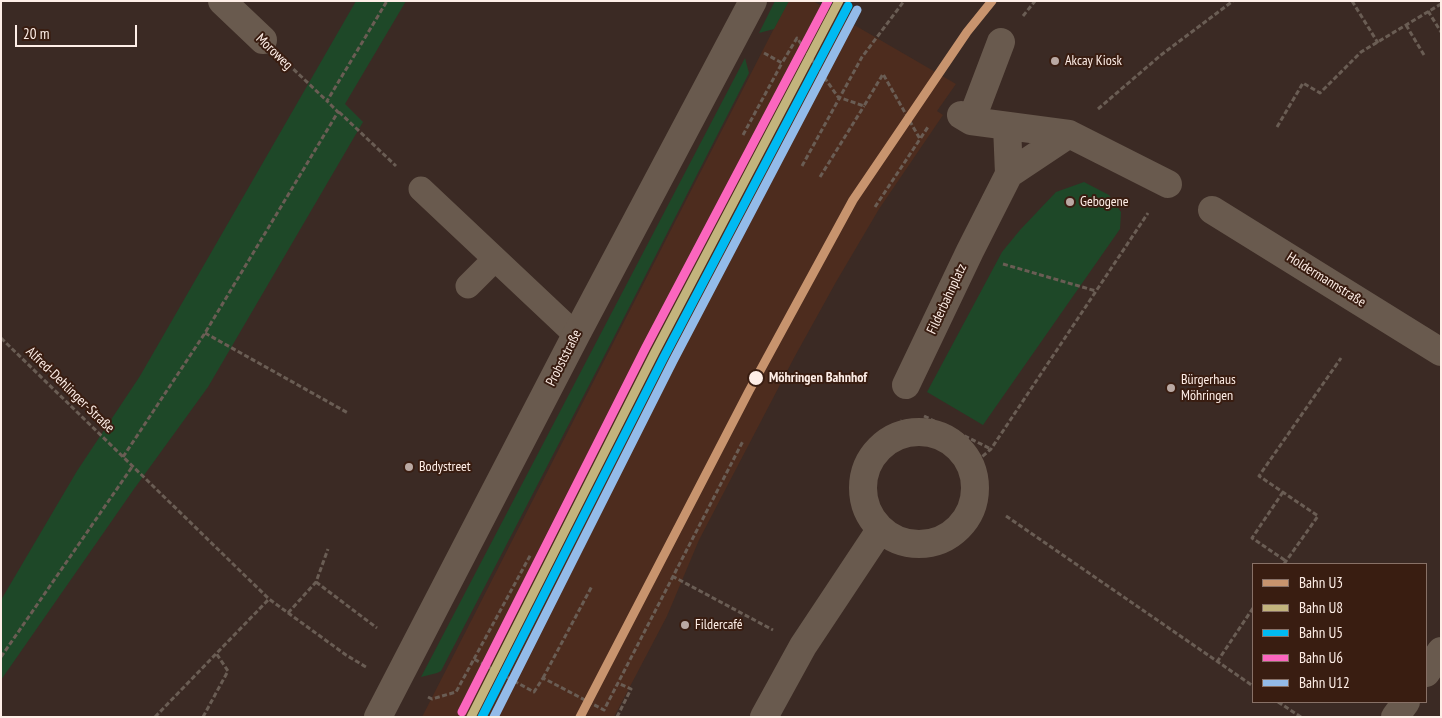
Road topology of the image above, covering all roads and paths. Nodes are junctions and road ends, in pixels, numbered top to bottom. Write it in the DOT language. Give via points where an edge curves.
graph roads {
  1 [pos="222,1"];
  2 [pos="388,1"];
  3 [pos="753,1"];
  4 [pos="904,1"];
  5 [pos="1233,1"];
  6 [pos="1352,1"];
  7 [pos="1441,4"];
  8 [pos="1428,11"];
  9 [pos="1406,25"];
  10 [pos="1441,32"];
  11 [pos="734,39"];
  12 [pos="263,40"];
  13 [pos="1001,42"];
  14 [pos="1378,43"];
  15 [pos="1424,55"];
  16 [pos="782,63"];
  17 [pos="838,97"];
  18 [pos="327,102"];
  19 [pos="864,106"];
  20 [pos="338,112"];
  21 [pos="966,118"];
  22 [pos="1006,126"];
  23 [pos="1277,127"];
  24 [pos="1069,134"];
  25 [pos="743,135"];
  26 [pos="920,139"];
  27 [pos="802,166"];
  28 [pos="1009,174"];
  29 [pos="820,177"];
  30 [pos="1168,184"];
  31 [pos="420,188"];
  32 [pos="875,207"];
  33 [pos="1212,210"];
  34 [pos="970,251"];
  35 [pos="495,259"];
  36 [pos="468,286"];
  37 [pos="1096,291"];
  38 [pos="205,332"];
  39 [pos="576,335"];
  40 [pos="1,338"];
  41 [pos="1441,352"];
  42 [pos="1341,358"];
  43 [pos="906,385"];
  44 [pos="348,413"];
  45 [pos="743,440"];
  46 [pos="123,458"];
  47 [pos="981,458"];
  48 [pos="132,467"];
  49 [pos="1284,492"];
  50 [pos="1006,516"];
  51 [pos="880,530"];
  52 [pos="328,549"];
  53 [pos="531,554"];
  54 [pos="1285,563"];
  55 [pos="672,576"];
  56 [pos="316,582"];
  57 [pos="592,586"];
  58 [pos="269,598"];
  59 [pos="1252,610"];
  60 [pos="288,613"];
  61 [pos="377,628"];
  62 [pos="803,646"];
  63 [pos="1441,651"];
  64 [pos="216,654"];
  65 [pos="1,657"];
  66 [pos="474,659"];
  67 [pos="1217,662"];
  68 [pos="1427,672"];
  69 [pos="543,678"];
  70 [pos="397,681"];
  71 [pos="618,683"];
  72 [pos="1252,685"];
  73 [pos="1280,703"];
  74 [pos="1405,703"];
  75 [pos="154,717"];
  76 [pos="204,717"];
  77 [pos="378,717"];
  78 [pos="617,717"];
  79 [pos="764,717"];
  80 [pos="1301,717"];
  81 [pos="1395,717"];
  1 -- 12 [label="street, Moroweg"];
  2 -- 18 [label="path"];
  3 -- 11 [label="street, Probststraße"];
  4 -- 17 [label="path" via="862,57"];
  5 -- 24 [label="path" via="1161,55"];
  6 -- 14 [label="path"];
  7 -- 8 [label="path"];
  8 -- 9 [label="path"];
  8 -- 10 [label="path"];
  9 -- 14 [label="path"];
  9 -- 15 [label="path"];
  11 -- 16 [label="path"];
  11 -- 39 [label="street, Probststraße"];
  12 -- 18 [label="path, Moroweg"];
  13 -- 21 [label="street"];
  14 -- 23 [label="path" via="1362,52 1320,93 1303,83"];
  16 -- 17 [label="path" via="797,38"];
  16 -- 25 [label="path"];
  17 -- 19 [label="path"];
  17 -- 27 [label="path"];
  18 -- 20 [label="path, Moroweg"];
  19 -- 26 [label="path" via="883,74"];
  19 -- 29 [label="path"];
  20 -- 31 [label="path, Moroweg"];
  20 -- 38 [label="path"];
  21 -- 22 [label="street"];
  21 -- 26 [label="path" via="943,104"];
  22 -- 24 [label="street"];
  22 -- 28 [label="street"];
  24 -- 28 [label="street, Filderbahnplatz"];
  24 -- 30 [label="street"];
  26 -- 32 [label="path"];
  28 -- 34 [label="street, Filderbahnplatz"];
  30 -- 37 [label="path"];
  31 -- 35 [label="lane"];
  33 -- 41 [label="street, Holdermannstraße"];
  34 -- 37 [label="path"];
  34 -- 43 [label="street, Filderbahnplatz"];
  35 -- 36 [label="lane"];
  35 -- 39 [label="lane"];
  37 -- 47 [label="path"];
  38 -- 44 [label="path"];
  38 -- 46 [label="path"];
  39 -- 70 [label="street, Probststraße"];
  40 -- 46 [label="path, Alfred-Dehlinger-Straße"];
  42 -- 49 [label="path" via="1259,476"];
  43 -- 47 [label="path" via="907,408"];
  45 -- 55 [label="path"];
  46 -- 48 [label="path, Alfred-Dehlinger-Straße"];
  47 -- 51 [label="street" via="974,501 966,519 953,533 936,542 917,545 898,541"];
  47 -- 51 [label="street" via="932,433 898,436 881,446 869,461 863,479 863,498"];
  48 -- 58 [label="path, Alfred-Dehlinger-Straße"];
  48 -- 65 [label="path"];
  49 -- 54 [label="path" via="1252,538"];
  49 -- 54 [label="path" via="1318,516"];
  50 -- 67 [label="path"];
  51 -- 62 [label="street"];
  52 -- 56 [label="path"];
  53 -- 66 [label="path, Alfred-Dehlinger-Straße"];
  55 -- 62 [label="path"];
  55 -- 71 [label="path"];
  56 -- 60 [label="path"];
  56 -- 61 [label="path"];
  57 -- 69 [label="path"];
  58 -- 60 [label="path, Alfred-Dehlinger-Straße"];
  58 -- 64 [label="path"];
  59 -- 67 [label="path"];
  60 -- 70 [label="path, Alfred-Dehlinger-Straße" via="346,655"];
  62 -- 79 [label="street"];
  63 -- 68 [label="street"];
  64 -- 75 [label="path"];
  64 -- 76 [label="path" via="228,671"];
  66 -- 69 [label="path" via="534,692"];
  66 -- 70 [label="path, Alfred-Dehlinger-Straße" via="456,692 432,699"];
  67 -- 72 [label="path"];
  69 -- 71 [label="path" via="604,710"];
  70 -- 77 [label="street, Probststraße"];
  71 -- 78 [label="path" via="632,689"];
  73 -- 80 [label="path"];
  74 -- 81 [label="street"];
}
